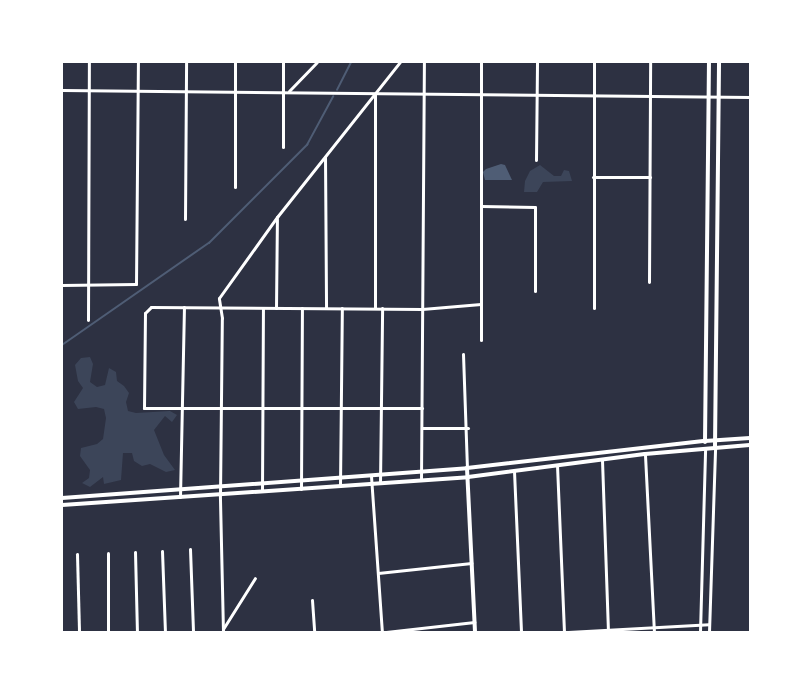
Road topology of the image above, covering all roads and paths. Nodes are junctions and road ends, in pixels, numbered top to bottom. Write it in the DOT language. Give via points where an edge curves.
graph roads {
  1 [pos="89,62"];
  2 [pos="138,62"];
  3 [pos="186,62"];
  4 [pos="235,62"];
  5 [pos="283,62"];
  6 [pos="317,62"];
  7 [pos="400,62"];
  8 [pos="424,62"];
  9 [pos="481,62"];
  10 [pos="537,62"];
  11 [pos="594,62"];
  12 [pos="650,62"];
  13 [pos="709,62"];
  14 [pos="719,62"];
  15 [pos="62,90"];
  16 [pos="89,90"];
  17 [pos="283,90"];
  18 [pos="138,91"];
  19 [pos="289,91"];
  20 [pos="185,92"];
  21 [pos="235,92"];
  22 [pos="375,94"];
  23 [pos="424,95"];
  24 [pos="481,95"];
  25 [pos="537,95"];
  26 [pos="593,96"];
  27 [pos="650,96"];
  28 [pos="708,97"];
  29 [pos="750,97"];
  30 [pos="718,98"];
  31 [pos="283,147"];
  32 [pos="326,157"];
  33 [pos="536,160"];
  34 [pos="593,177"];
  35 [pos="650,177"];
  36 [pos="235,187"];
  37 [pos="481,206"];
  38 [pos="277,217"];
  39 [pos="185,219"];
  40 [pos="707,225"];
  41 [pos="717,225"];
  42 [pos="649,282"];
  43 [pos="88,284"];
  44 [pos="62,285"];
  45 [pos="536,291"];
  46 [pos="481,304"];
  47 [pos="184,307"];
  48 [pos="219,307"];
  49 [pos="263,308"];
  50 [pos="276,308"];
  51 [pos="302,308"];
  52 [pos="326,308"];
  53 [pos="342,308"];
  54 [pos="375,308"];
  55 [pos="382,308"];
  56 [pos="594,308"];
  57 [pos="422,309"];
  58 [pos="88,320"];
  59 [pos="481,340"];
  60 [pos="463,354"];
  61 [pos="181,408"];
  62 [pos="222,408"];
  63 [pos="261,408"];
  64 [pos="301,408"];
  65 [pos="342,408"];
  66 [pos="381,408"];
  67 [pos="422,408"];
  68 [pos="422,428"];
  69 [pos="468,428"];
  70 [pos="750,438"];
  71 [pos="715,440"];
  72 [pos="705,441"];
  73 [pos="750,445"];
  74 [pos="715,447"];
  75 [pos="705,448"];
  76 [pos="645,454"];
  77 [pos="602,460"];
  78 [pos="557,465"];
  79 [pos="467,468"];
  80 [pos="514,471"];
  81 [pos="421,472"];
  82 [pos="380,475"];
  83 [pos="371,476"];
  84 [pos="468,477"];
  85 [pos="340,478"];
  86 [pos="421,480"];
  87 [pos="300,481"];
  88 [pos="262,483"];
  89 [pos="372,483"];
  90 [pos="380,483"];
  91 [pos="220,486"];
  92 [pos="340,486"];
  93 [pos="180,489"];
  94 [pos="301,489"];
  95 [pos="262,492"];
  96 [pos="220,495"];
  97 [pos="180,497"];
  98 [pos="62,498"];
  99 [pos="62,505"];
  100 [pos="190,549"];
  101 [pos="162,551"];
  102 [pos="135,552"];
  103 [pos="108,553"];
  104 [pos="77,554"];
  105 [pos="471,563"];
  106 [pos="378,573"];
  107 [pos="255,578"];
  108 [pos="312,600"];
  109 [pos="474,622"];
  110 [pos="709,624"];
  111 [pos="700,625"];
  112 [pos="654,630"];
  113 [pos="223,631"];
  114 [pos="608,632"];
  115 [pos="79,633"];
  116 [pos="108,633"];
  117 [pos="137,633"];
  118 [pos="165,633"];
  119 [pos="193,633"];
  120 [pos="314,633"];
  121 [pos="384,633"];
  122 [pos="475,633"];
  123 [pos="521,633"];
  124 [pos="564,633"];
  125 [pos="568,633"];
  126 [pos="700,633"];
  127 [pos="709,633"];
  1 -- 16 [label="street"];
  2 -- 18 [label="street"];
  3 -- 20 [label="street"];
  4 -- 21 [label="street"];
  5 -- 17 [label="street"];
  6 -- 19 [label="street"];
  7 -- 22 [label="street"];
  8 -- 23 [label="street"];
  9 -- 24 [label="street"];
  10 -- 25 [label="street"];
  11 -- 26 [label="street"];
  12 -- 27 [label="street"];
  13 -- 28 [label="street"];
  14 -- 30 [label="street"];
  15 -- 16 [label="street"];
  16 -- 18 [label="street"];
  16 -- 43 [label="street"];
  17 -- 19 [label="street"];
  17 -- 21 [label="street"];
  17 -- 31 [label="street"];
  18 -- 20 [label="street"];
  18 -- 43 [label="street" via="136,284"];
  19 -- 22 [label="street"];
  20 -- 21 [label="street"];
  20 -- 39 [label="street"];
  21 -- 36 [label="street"];
  22 -- 23 [label="street"];
  22 -- 32 [label="street"];
  22 -- 54 [label="street"];
  23 -- 24 [label="street"];
  23 -- 57 [label="street"];
  24 -- 25 [label="street"];
  24 -- 37 [label="street"];
  25 -- 26 [label="street"];
  25 -- 33 [label="street"];
  26 -- 27 [label="street"];
  26 -- 34 [label="street"];
  27 -- 28 [label="street"];
  27 -- 35 [label="street"];
  28 -- 30 [label="street"];
  28 -- 40 [label="street"];
  29 -- 30 [label="street"];
  30 -- 41 [label="street"];
  32 -- 38 [label="street"];
  32 -- 52 [label="street"];
  34 -- 35 [label="street"];
  34 -- 56 [label="street"];
  35 -- 42 [label="street"];
  37 -- 45 [label="street" via="535,207"];
  37 -- 46 [label="street"];
  38 -- 48 [label="street" via="219,298"];
  38 -- 50 [label="street"];
  40 -- 41 [label="street"];
  40 -- 72 [label="street"];
  41 -- 71 [label="street"];
  43 -- 44 [label="street"];
  43 -- 58 [label="street"];
  46 -- 57 [label="street"];
  46 -- 59 [label="street"];
  47 -- 48 [label="street"];
  47 -- 61 [label="street"];
  47 -- 61 [label="street" via="152,307 145,314 144,408"];
  48 -- 49 [label="street"];
  48 -- 62 [label="street"];
  49 -- 50 [label="street"];
  49 -- 63 [label="street"];
  50 -- 51 [label="street"];
  51 -- 52 [label="street"];
  51 -- 64 [label="street"];
  52 -- 53 [label="street"];
  53 -- 54 [label="street"];
  53 -- 65 [label="street"];
  54 -- 55 [label="street"];
  55 -- 57 [label="street"];
  55 -- 66 [label="street"];
  57 -- 67 [label="street"];
  60 -- 69 [label="street"];
  61 -- 62 [label="street"];
  61 -- 93 [label="street"];
  62 -- 63 [label="street"];
  62 -- 91 [label="street"];
  63 -- 64 [label="street"];
  63 -- 88 [label="street"];
  64 -- 65 [label="street"];
  64 -- 87 [label="street"];
  65 -- 66 [label="street"];
  65 -- 85 [label="street"];
  66 -- 67 [label="street"];
  66 -- 82 [label="street"];
  67 -- 68 [label="street"];
  68 -- 69 [label="street"];
  68 -- 81 [label="street"];
  69 -- 79 [label="street"];
  70 -- 71 [label="street"];
  71 -- 72 [label="street"];
  71 -- 74 [label="street"];
  72 -- 75 [label="street"];
  72 -- 79 [label="street"];
  73 -- 74 [label="street"];
  74 -- 75 [label="street"];
  74 -- 110 [label="street"];
  75 -- 76 [label="street"];
  75 -- 111 [label="street"];
  76 -- 77 [label="street"];
  76 -- 112 [label="street"];
  77 -- 78 [label="street"];
  77 -- 114 [label="street"];
  78 -- 80 [label="street"];
  78 -- 124 [label="street"];
  79 -- 81 [label="street"];
  79 -- 84 [label="street"];
  80 -- 84 [label="street"];
  80 -- 123 [label="street"];
  81 -- 82 [label="street"];
  81 -- 86 [label="street"];
  82 -- 83 [label="street"];
  82 -- 90 [label="street"];
  83 -- 85 [label="street"];
  83 -- 89 [label="street"];
  84 -- 86 [label="street"];
  84 -- 105 [label="street"];
  85 -- 87 [label="street"];
  85 -- 92 [label="street"];
  86 -- 90 [label="street"];
  87 -- 88 [label="street"];
  87 -- 94 [label="street"];
  88 -- 91 [label="street"];
  88 -- 95 [label="street"];
  89 -- 90 [label="street"];
  89 -- 92 [label="street"];
  89 -- 106 [label="street"];
  91 -- 93 [label="street"];
  91 -- 96 [label="street"];
  92 -- 94 [label="street"];
  93 -- 97 [label="street"];
  93 -- 98 [label="street"];
  94 -- 95 [label="street"];
  95 -- 96 [label="street"];
  96 -- 97 [label="street"];
  96 -- 113 [label="street"];
  97 -- 99 [label="street"];
  100 -- 119 [label="street"];
  101 -- 118 [label="street"];
  102 -- 117 [label="street"];
  103 -- 116 [label="street"];
  104 -- 115 [label="street"];
  105 -- 106 [label="street"];
  105 -- 109 [label="street"];
  106 -- 121 [label="street"];
  107 -- 113 [label="street"];
  108 -- 120 [label="street"];
  109 -- 121 [label="street"];
  109 -- 122 [label="street"];
  110 -- 111 [label="street"];
  110 -- 127 [label="street"];
  111 -- 112 [label="street"];
  111 -- 126 [label="street"];
  112 -- 114 [label="street"];
  114 -- 125 [label="street"];
}
